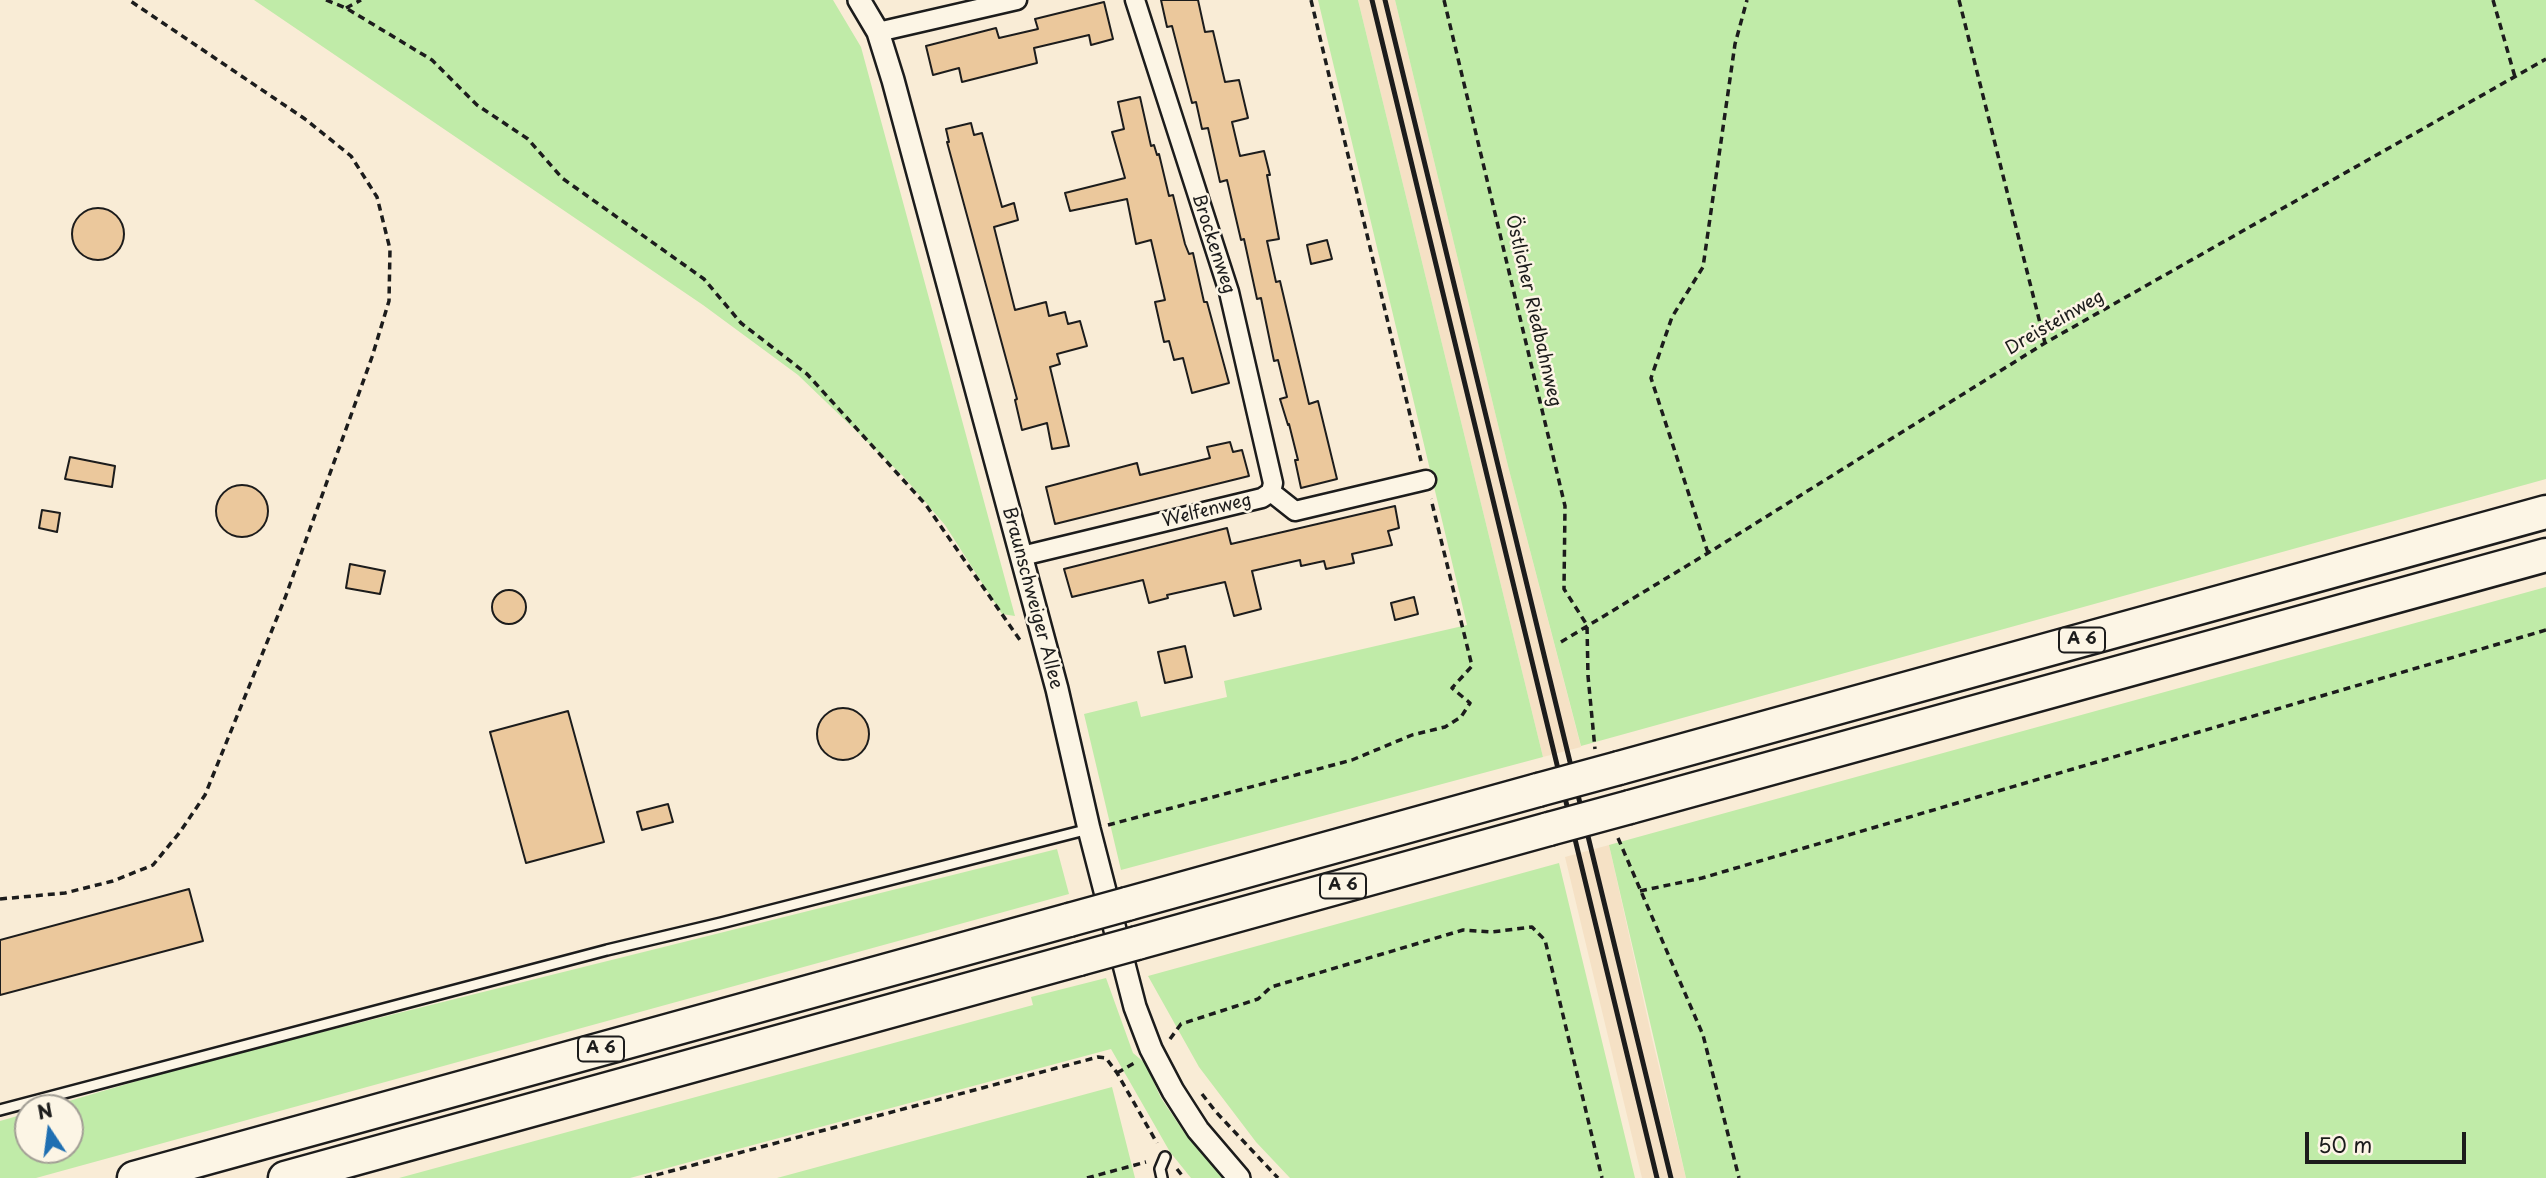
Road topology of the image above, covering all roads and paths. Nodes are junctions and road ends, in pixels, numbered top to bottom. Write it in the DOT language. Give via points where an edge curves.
graph roads {
  1 [pos="130,0"];
  2 [pos="327,0"];
  3 [pos="361,0"];
  4 [pos="859,0"];
  5 [pos="1017,0"];
  6 [pos="1135,0"];
  7 [pos="1311,0"];
  8 [pos="1444,0"];
  9 [pos="1747,0"];
  10 [pos="1959,0"];
  11 [pos="2493,0"];
  12 [pos="346,8"];
  13 [pos="878,33"];
  14 [pos="2546,59"];
  15 [pos="2515,77"];
  16 [pos="2045,343"];
  17 [pos="1426,480"];
  18 [pos="1271,492"];
  19 [pos="2546,512"];
  20 [pos="1708,553"];
  21 [pos="2546,555"];
  22 [pos="1022,556"];
  23 [pos="1587,625"];
  24 [pos="2546,630"];
  25 [pos="1561,642"];
  26 [pos="1028,650"];
  27 [pos="1096,828"];
  28 [pos="0,899"];
  29 [pos="1151,1049"];
  30 [pos="1117,1073"];
  31 [pos="1200,1091"];
  32 [pos="0,1110"];
  33 [pos="1165,1157"];
  34 [pos="134,1178"];
  35 [pos="285,1178"];
  36 [pos="645,1178"];
  37 [pos="1087,1178"];
  38 [pos="1162,1178"];
  39 [pos="1184,1178"];
  40 [pos="1239,1178"];
  41 [pos="1278,1178"];
  42 [pos="1602,1178"];
  43 [pos="1739,1178"];
  1 -- 28 [label="path" via="305,119 351,156 377,197 390,249 390,301 285,598 205,794 153,865 65,893"];
  2 -- 12 [label="path"];
  3 -- 12 [label="path"];
  4 -- 13 [label="street, Braunschweiger Allee"];
  5 -- 13 [label="street"];
  6 -- 18 [label="street, Brockenweg" via="1229,292 1273,483"];
  7 -- 17 [label="path"];
  8 -- 23 [label="path, Östlicher Riedbahnweg" via="1565,506 1564,589"];
  9 -- 20 [label="path" via="1735,44 1703,267 1672,317 1651,378"];
  10 -- 16 [label="path"];
  11 -- 15 [label="path"];
  12 -- 26 [label="path" via="432,60 477,105 528,139 562,178 704,279 741,323 807,374 926,505"];
  13 -- 22 [label="street, Braunschweiger Allee"];
  14 -- 15 [label="path, Dreisteinweg"];
  15 -- 16 [label="path, Dreisteinweg"];
  16 -- 20 [label="path, Dreisteinweg"];
  17 -- 18 [label="street, Welfenweg" via="1295,511"];
  17 -- 27 [label="path" via="1472,666 1452,688 1470,703 1461,718 1352,760"];
  18 -- 22 [label="street, Welfenweg" via="1262,498"];
  19 -- 34 [label="highway, A 6, bridge"];
  20 -- 23 [label="path, Dreisteinweg"];
  21 -- 35 [label="highway, A 6, bridge"];
  22 -- 27 [label="street, Braunschweiger Allee"];
  23 -- 25 [label="path, Dreisteinweg"];
  24 -- 43 [label="path" via="1715,874 1640,891 1703,1035"];
  27 -- 29 [label="street, Braunschweiger Allee" via="1124,969"];
  27 -- 32 [label="lane" via="607,950"];
  29 -- 30 [label="path"];
  29 -- 40 [label="street, Braunschweiger Allee" via="1198,1130"];
  29 -- 42 [label="path" via="1168,1042 1181,1024 1258,999 1271,987 1463,930 1532,927 1545,940"];
  30 -- 33 [label="path"];
  30 -- 36 [label="path" via="1107,1058 1098,1057"];
  31 -- 41 [label="path"];
  33 -- 37 [label="path"];
  33 -- 38 [label="lane"];
  33 -- 39 [label="path"];
}
